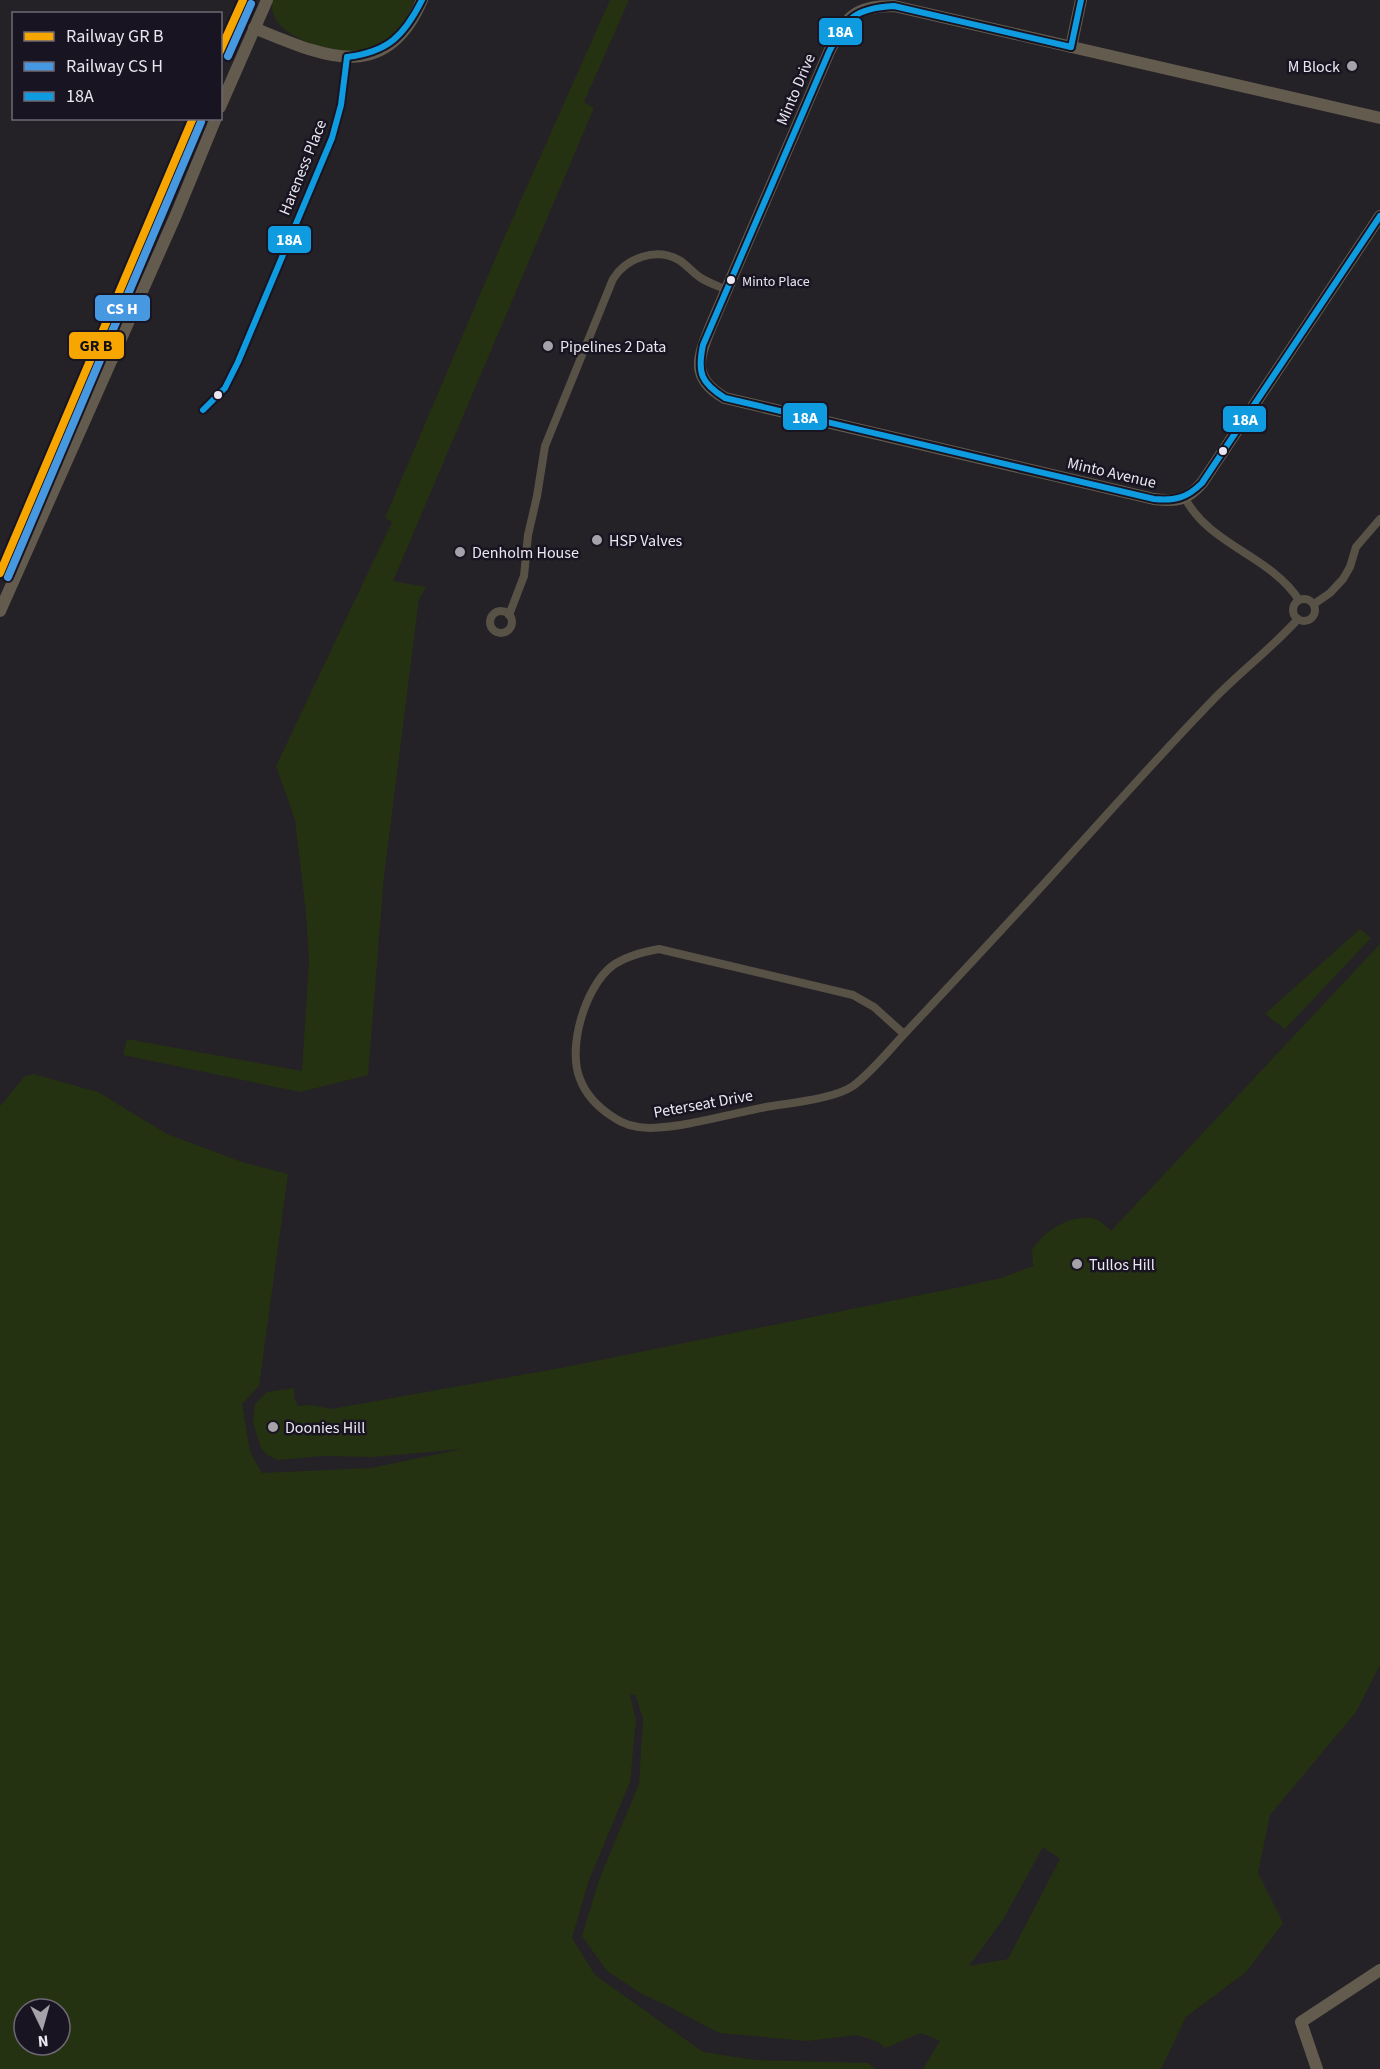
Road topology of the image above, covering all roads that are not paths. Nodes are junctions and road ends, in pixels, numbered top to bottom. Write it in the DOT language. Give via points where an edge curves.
graph roads {
  1 [pos="267,0"];
  2 [pos="422,0"];
  3 [pos="1081,0"];
  4 [pos="255,28"];
  5 [pos="1071,47"];
  6 [pos="346,57"];
  7 [pos="222,102"];
  8 [pos="1380,118"];
  9 [pos="215,120"];
  10 [pos="1380,216"];
  11 [pos="727,290"];
  12 [pos="704,381"];
  13 [pos="203,410"];
  14 [pos="1185,498"];
  15 [pos="1380,519"];
  16 [pos="1299,600"];
  17 [pos="1314,604"];
  18 [pos="0,611"];
  19 [pos="509,615"];
  20 [pos="1298,619"];
  21 [pos="904,1034"];
  22 [pos="1380,1970"];
  23 [pos="1317,2069"];
  1 -- 4 [label="street"];
  2 -- 6 [label="street" via="406,30 390,44 371,54"];
  3 -- 5 [label="street"];
  4 -- 6 [label="street" via="322,54"];
  4 -- 7 [label="street"];
  5 -- 8 [label="street, Minto Drive"];
  5 -- 11 [label="street, Minto Drive" via="894,6 874,6 856,13 840,29 829,52"];
  6 -- 13 [label="street, Hareness Place" via="341,105 332,138 238,362 225,388"];
  9 -- 18 [label="street"];
  10 -- 14 [label="street" via="1202,483"];
  11 -- 12 [label="street, Minto Drive" via="703,345 698,365"];
  11 -- 19 [label="street" via="678,260 662,255 642,256 619,269 545,446 524,576"];
  12 -- 14 [label="street, Minto Avenue" via="725,398 1154,499"];
  14 -- 16 [label="street" via="1203,523 1283,580"];
  15 -- 17 [label="street" via="1356,547 1344,579"];
  16 -- 17 [label="street"];
  16 -- 20 [label="street" via="1293,609"];
  17 -- 20 [label="street" via="1311,618"];
  20 -- 21 [label="street, Peterseat Drive" via="1212,701"];
  21 -- 21 [label="street, Peterseat Drive" via="853,995 659,949 641,952 613,965 592,989 579,1033 577,1068 591,1098 613,1118 640,1128 670,1126 849,1088"];
  22 -- 23 [label="street" via="1301,2022"];
}
